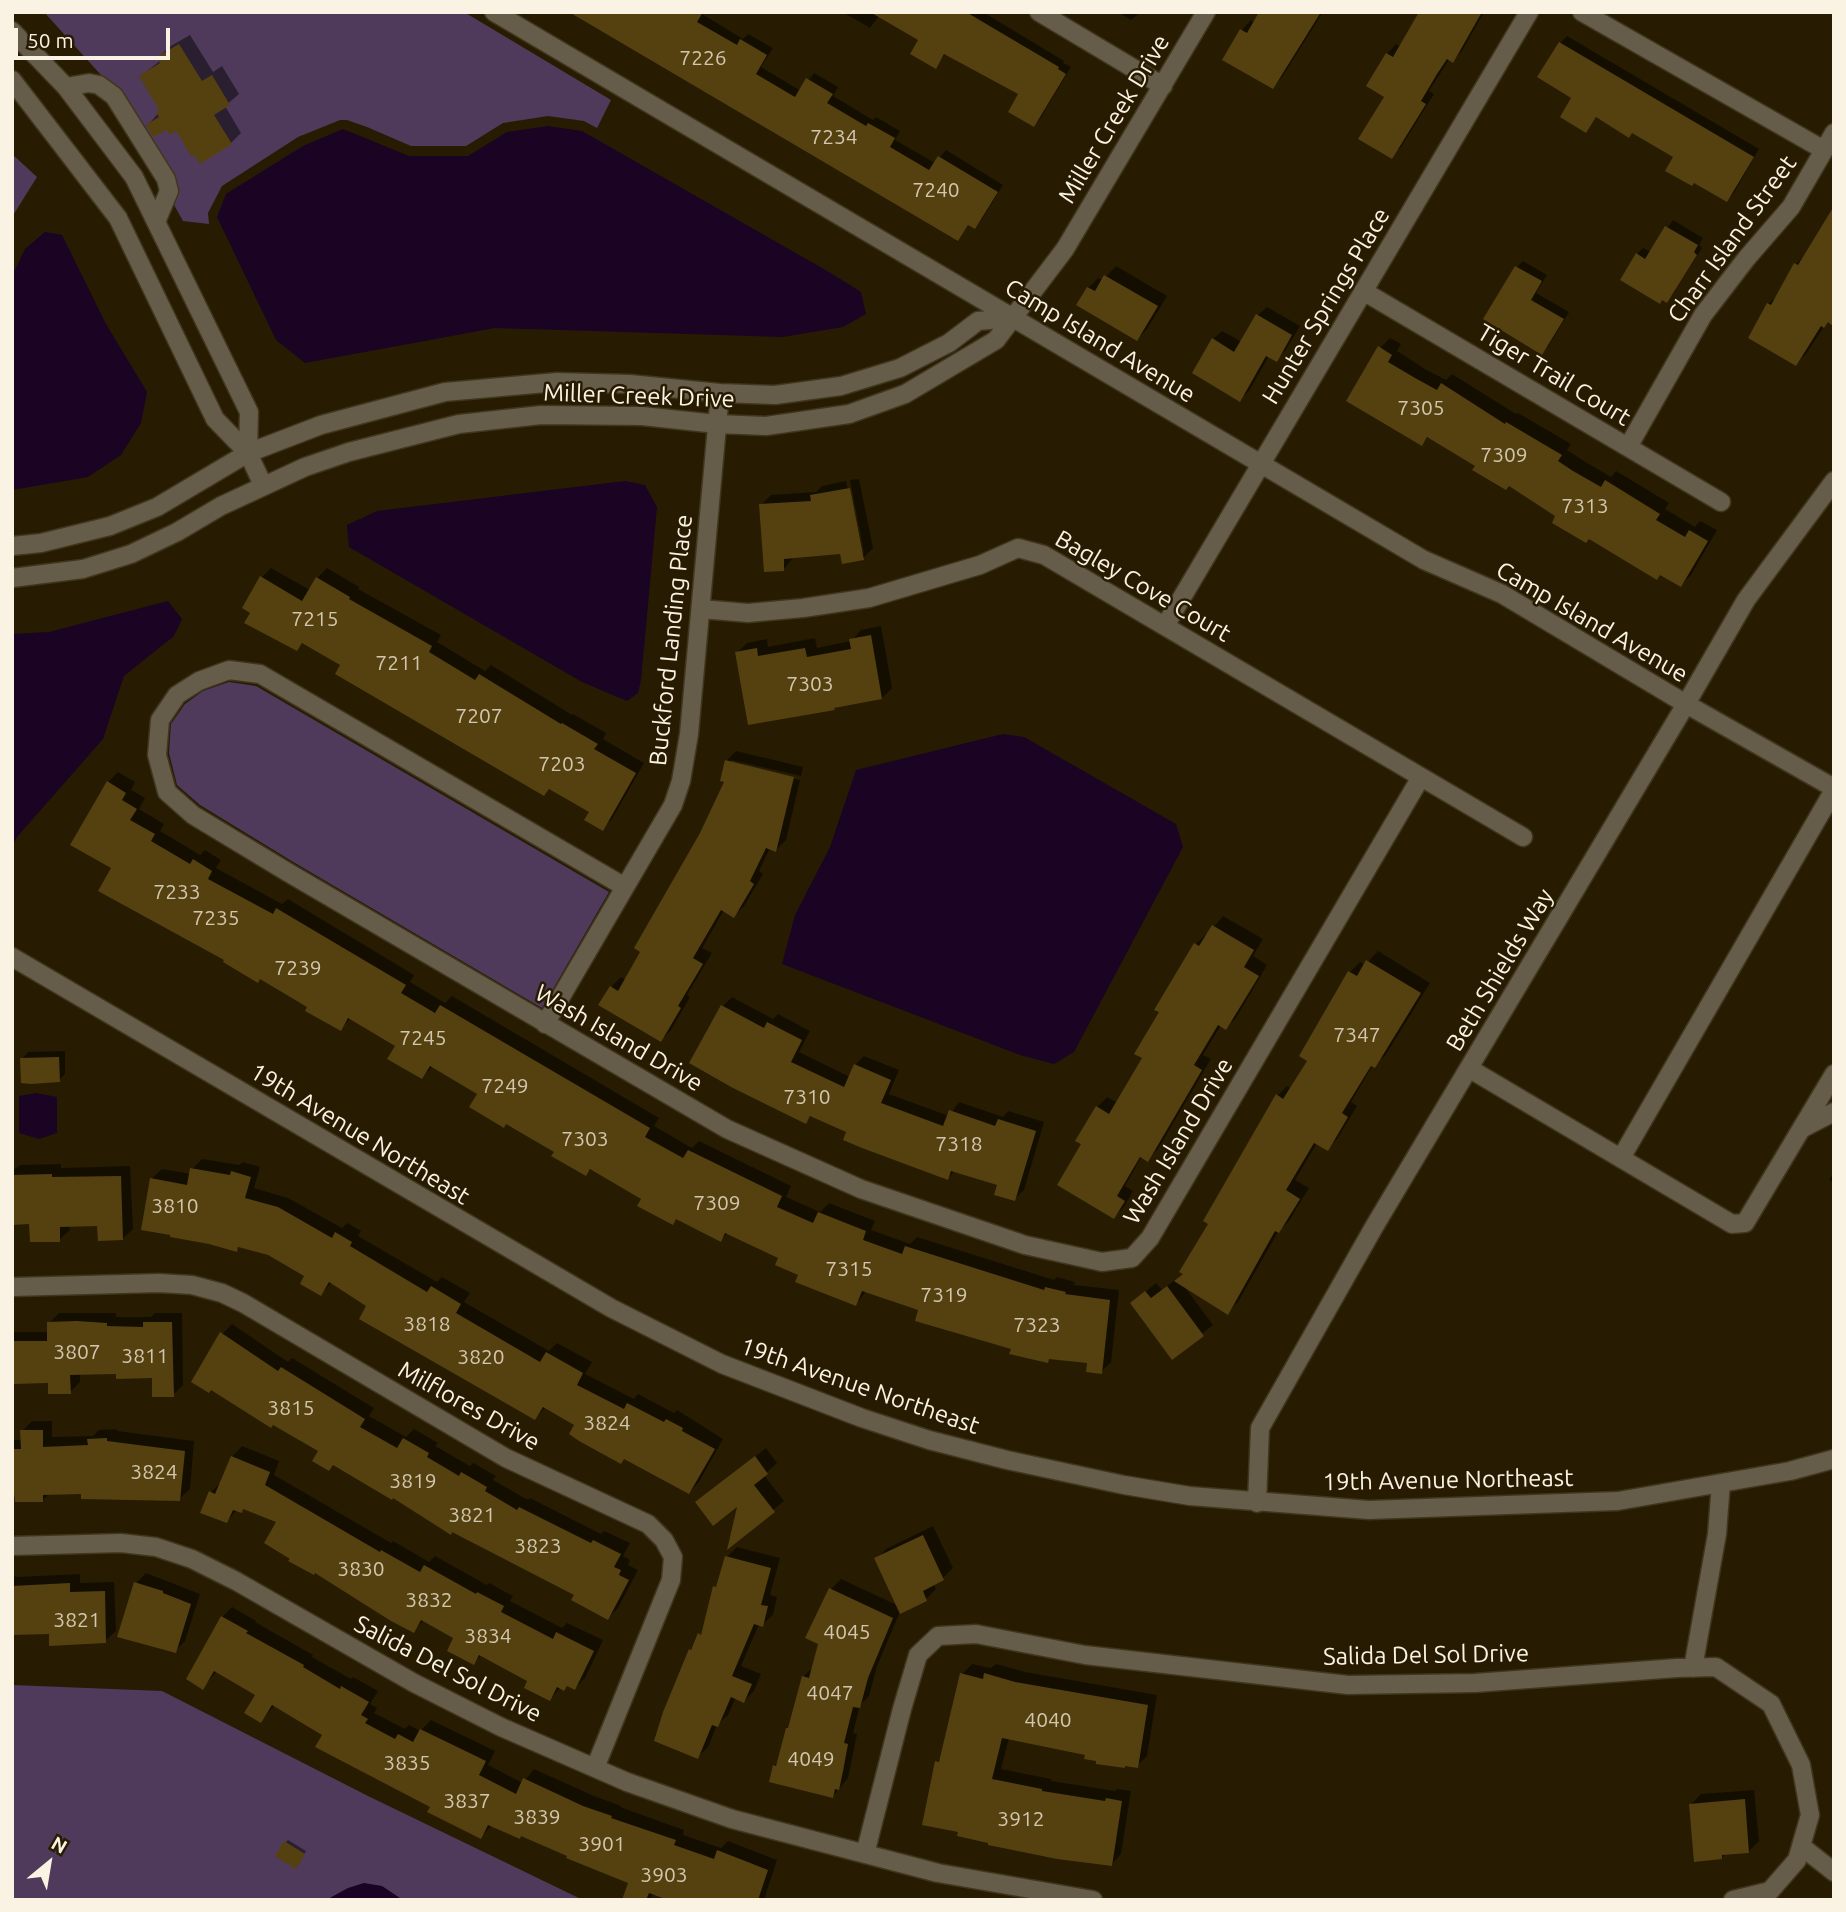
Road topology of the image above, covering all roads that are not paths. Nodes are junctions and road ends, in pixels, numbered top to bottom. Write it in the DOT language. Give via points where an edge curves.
graph roads {
  1 [pos="494,12"];
  2 [pos="1039,12"];
  3 [pos="1206,12"];
  4 [pos="1529,12"];
  5 [pos="1582,12"];
  6 [pos="12,31"];
  7 [pos="12,80"];
  8 [pos="1163,86"];
  9 [pos="66,87"];
  10 [pos="1834,133"];
  11 [pos="1824,150"];
  12 [pos="156,222"];
  13 [pos="1363,291"];
  14 [pos="1012,318"];
  15 [pos="719,393"];
  16 [pos="717,424"];
  17 [pos="1628,447"];
  18 [pos="248,453"];
  19 [pos="1260,464"];
  20 [pos="1834,481"];
  21 [pos="263,485"];
  22 [pos="1721,502"];
  23 [pos="12,546"];
  24 [pos="12,578"];
  25 [pos="701,609"];
  26 [pos="1165,626"];
  27 [pos="1686,704"];
  28 [pos="1421,777"];
  29 [pos="1834,789"];
  30 [pos="1523,837"];
  31 [pos="625,887"];
  32 [pos="12,957"];
  33 [pos="545,1024"];
  34 [pos="1470,1069"];
  35 [pos="1834,1074"];
  36 [pos="1834,1112"];
  37 [pos="1801,1129"];
  38 [pos="1621,1158"];
  39 [pos="12,1287"];
  40 [pos="1834,1459"];
  41 [pos="1721,1483"];
  42 [pos="1257,1503"];
  43 [pos="12,1546"];
  44 [pos="1693,1668"];
  45 [pos="595,1768"];
  46 [pos="1801,1846"];
  47 [pos="865,1854"];
  48 [pos="1834,1872"];
  49 [pos="1777,1895"];
  50 [pos="1093,1900"];
  51 [pos="1733,1900"];
  1 -- 14 [label="street, Camp Island Avenue"];
  2 -- 8 [label="street"];
  3 -- 8 [label="street, Miller Creek Drive"];
  4 -- 13 [label="street, Hunter Springs Place"];
  5 -- 11 [label="street"];
  6 -- 9 [label="street"];
  7 -- 18 [label="street" via="118,218 215,419"];
  8 -- 14 [label="street, Miller Creek Drive" via="1065,249"];
  9 -- 12 [label="street" via="134,177"];
  9 -- 12 [label="street" via="89,83 114,96 166,179 169,191"];
  10 -- 11 [label="street, Charr Island Street"];
  11 -- 17 [label="street, Charr Island Street" via="1791,207 1703,315"];
  12 -- 18 [label="street" via="248,412"];
  13 -- 17 [label="street, Tiger Trail Court"];
  13 -- 19 [label="street, Hunter Springs Place"];
  14 -- 15 [label="street, Miller Creek Drive" via="978,321 949,343 900,368 841,386 775,395"];
  14 -- 16 [label="street, Miller Creek Drive" via="996,340 905,394 849,414 766,426"];
  14 -- 19 [label="street, Camp Island Avenue"];
  15 -- 16 [label="street, Buckford Landing Place"];
  15 -- 18 [label="street, Miller Creek Drive" via="557,382 445,392 321,425"];
  16 -- 21 [label="street, Miller Creek Drive" via="642,416 541,415 459,424 349,452"];
  16 -- 25 [label="street, Buckford Landing Place"];
  17 -- 22 [label="street, Tiger Trail Court"];
  18 -- 21 [label="street"];
  18 -- 23 [label="street, Miller Creek Drive" via="157,507 110,526"];
  19 -- 26 [label="street, Hunter Springs Place"];
  19 -- 27 [label="street, Camp Island Avenue" via="1424,560 1502,594"];
  20 -- 27 [label="street, Beth Shields Way" via="1746,600"];
  21 -- 24 [label="street, Miller Creek Drive" via="131,554 83,569"];
  25 -- 26 [label="street, Bagley Cove Court" via="748,613 869,598 981,565 1018,548 1044,555"];
  25 -- 31 [label="street, Buckford Landing Place" via="681,781 673,805"];
  26 -- 28 [label="street, Bagley Cove Court"];
  27 -- 29 [label="street, Camp Island Avenue"];
  27 -- 34 [label="street, Beth Shields Way"];
  28 -- 30 [label="street, Bagley Cove Court"];
  28 -- 33 [label="street, Wash Island Drive" via="1150,1238 1132,1258 1102,1262 1025,1245 861,1189 727,1129"];
  29 -- 38 [label="street"];
  31 -- 33 [label="street, Buckford Landing Place"];
  31 -- 33 [label="street, Wash Island Drive" via="260,674 229,670 199,681 177,695 160,720 157,755 167,792 193,815"];
  32 -- 42 [label="street, 19th Avenue Northeast" via="559,1279 722,1364 862,1418 968,1450 1124,1485"];
  34 -- 38 [label="street"];
  34 -- 42 [label="street, Beth Shields Way" via="1260,1428"];
  35 -- 37 [label="street"];
  36 -- 37 [label="street"];
  37 -- 38 [label="street" via="1745,1223 1732,1224"];
  39 -- 45 [label="street, Milflores Drive" via="159,1283 222,1293 506,1458 648,1524 673,1557 671,1580"];
  40 -- 41 [label="street, 19th Avenue Northeast"];
  41 -- 42 [label="street, 19th Avenue Northeast" via="1618,1501 1369,1510"];
  41 -- 44 [label="street" via="1717,1534"];
  43 -- 45 [label="street, Salida Del Sol Drive" via="121,1543 156,1547 192,1559 414,1683"];
  44 -- 46 [label="street, Salida Del Sol Drive" via="1716,1667 1770,1704 1801,1765 1810,1815"];
  44 -- 47 [label="street, Salida Del Sol Drive" via="1475,1683 1348,1685 1085,1655 976,1634 938,1636 918,1655"];
  45 -- 47 [label="street, Salida Del Sol Drive" via="732,1819"];
  46 -- 48 [label="street"];
  46 -- 49 [label="street, Salida Del Sol Drive"];
  47 -- 50 [label="street, Salida Del Sol Drive" via="937,1873"];
  49 -- 51 [label="street, Salida Del Sol Drive"];
}
